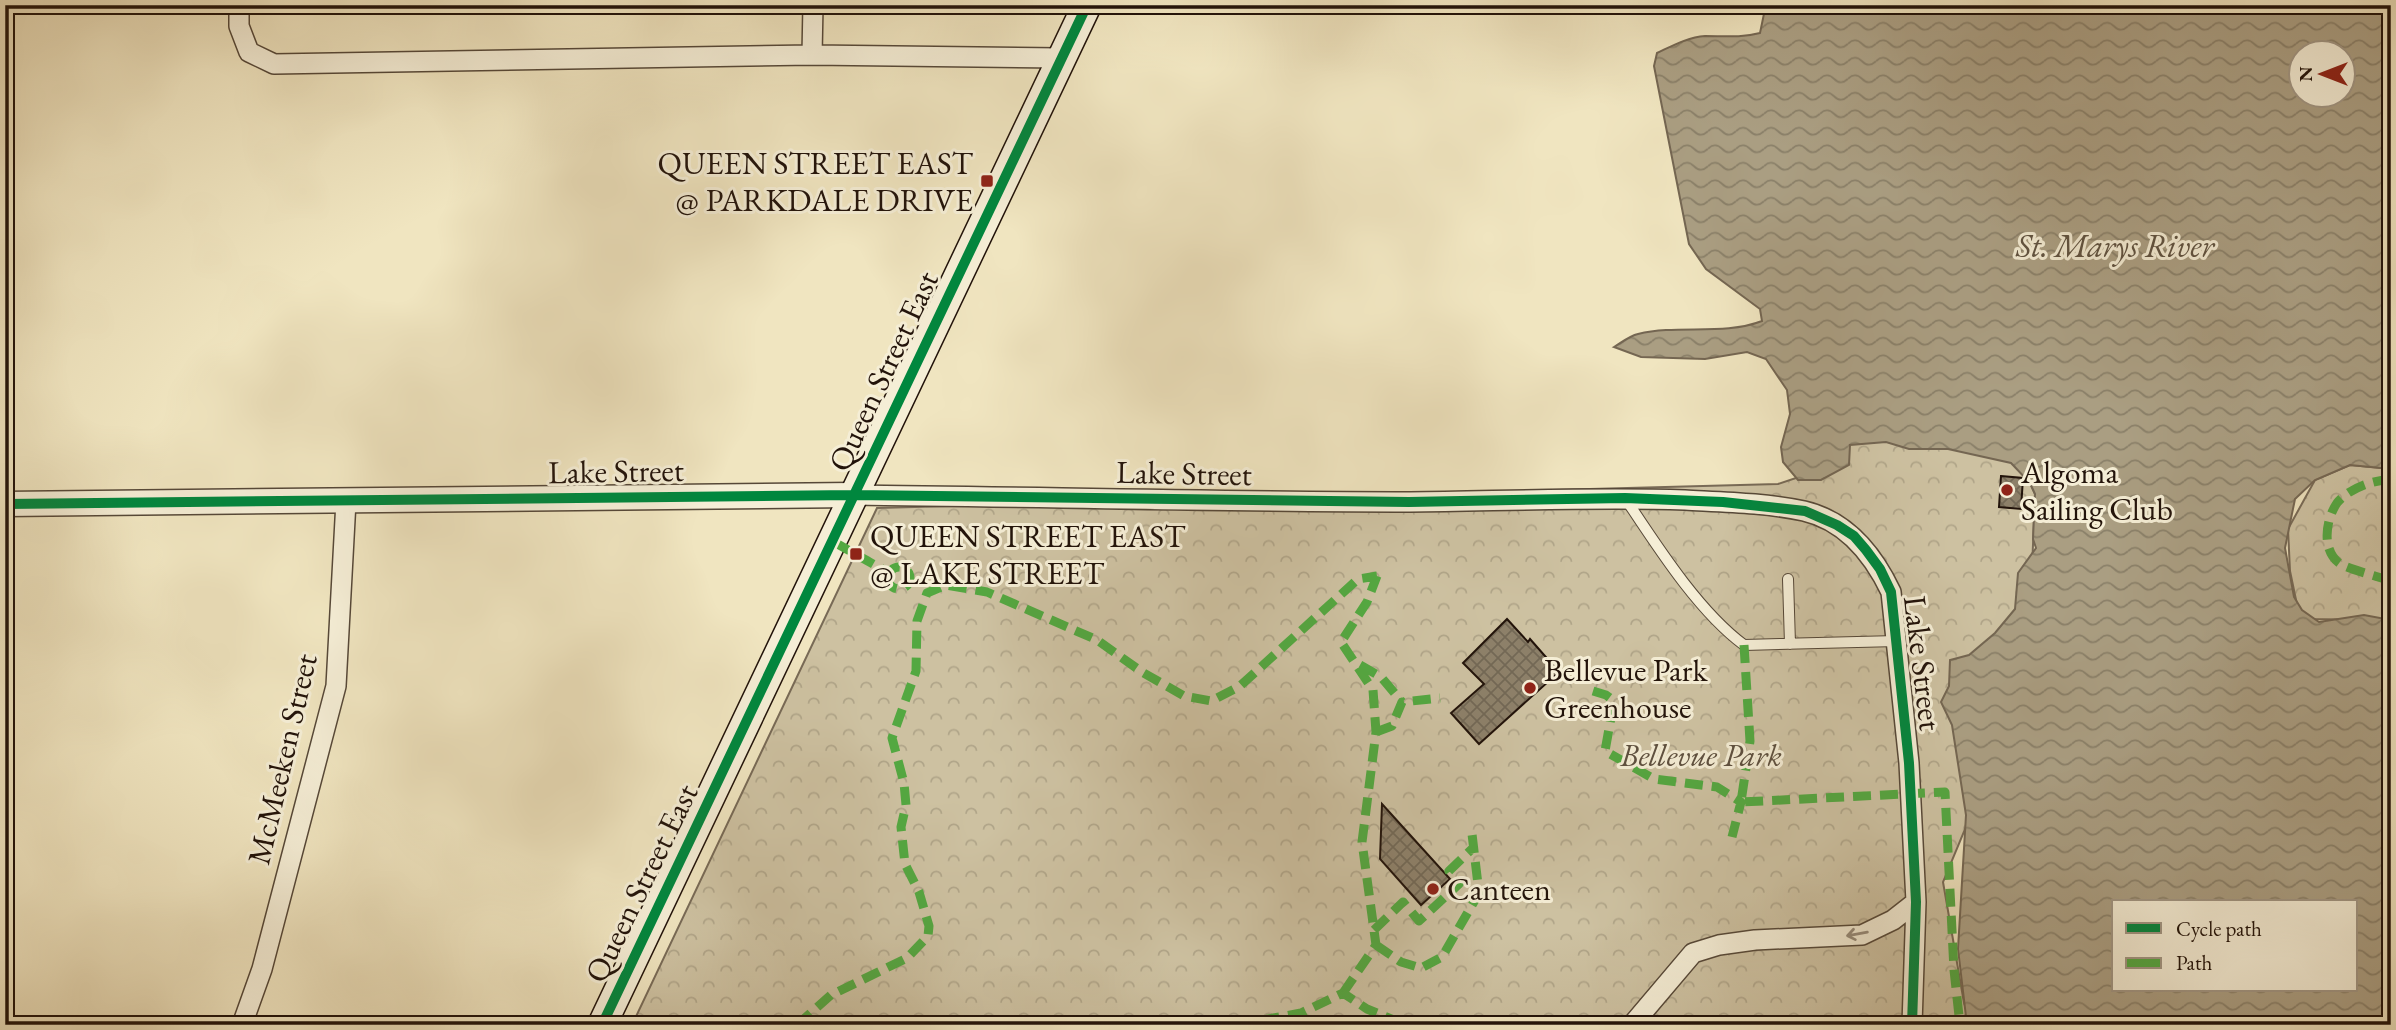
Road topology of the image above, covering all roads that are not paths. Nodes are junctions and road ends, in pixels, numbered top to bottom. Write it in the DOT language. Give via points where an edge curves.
graph roads {
  1 [pos="239,5"];
  2 [pos="813,5"];
  3 [pos="1087,5"];
  4 [pos="812,55"];
  5 [pos="1060,58"];
  6 [pos="853,495"];
  7 [pos="1625,498"];
  8 [pos="346,501"];
  9 [pos="5,504"];
  10 [pos="1788,579"];
  11 [pos="1897,641"];
  12 [pos="1790,644"];
  13 [pos="1916,902"];
  14 [pos="242,1025"];
  15 [pos="603,1025"];
  16 [pos="1632,1025"];
  17 [pos="1912,1025"];
  1 -- 4 [label="street" via="239,26 249,52 274,64"];
  2 -- 4 [label="street"];
  3 -- 5 [label="main road, Queen Street East"];
  4 -- 5 [label="street"];
  5 -- 6 [label="main road, Queen Street East"];
  6 -- 7 [label="street, Lake Street" via="1409,502"];
  6 -- 8 [label="street, Lake Street"];
  6 -- 15 [label="main road, Queen Street East"];
  7 -- 11 [label="street, Lake Street" via="1805,511 1838,525 1854,536 1880,569 1891,592"];
  7 -- 12 [label="lane" via="1724,631 1744,645"];
  8 -- 9 [label="street, Lake Street"];
  8 -- 14 [label="street, McMeeken Street" via="336,686 262,969"];
  10 -- 12 [label="lane"];
  11 -- 12 [label="lane"];
  11 -- 13 [label="street, Lake Street"];
  13 -- 16 [label="street, one-way" via="1862,935 1755,940 1693,953"];
  13 -- 17 [label="street, Lake Street"];
}
